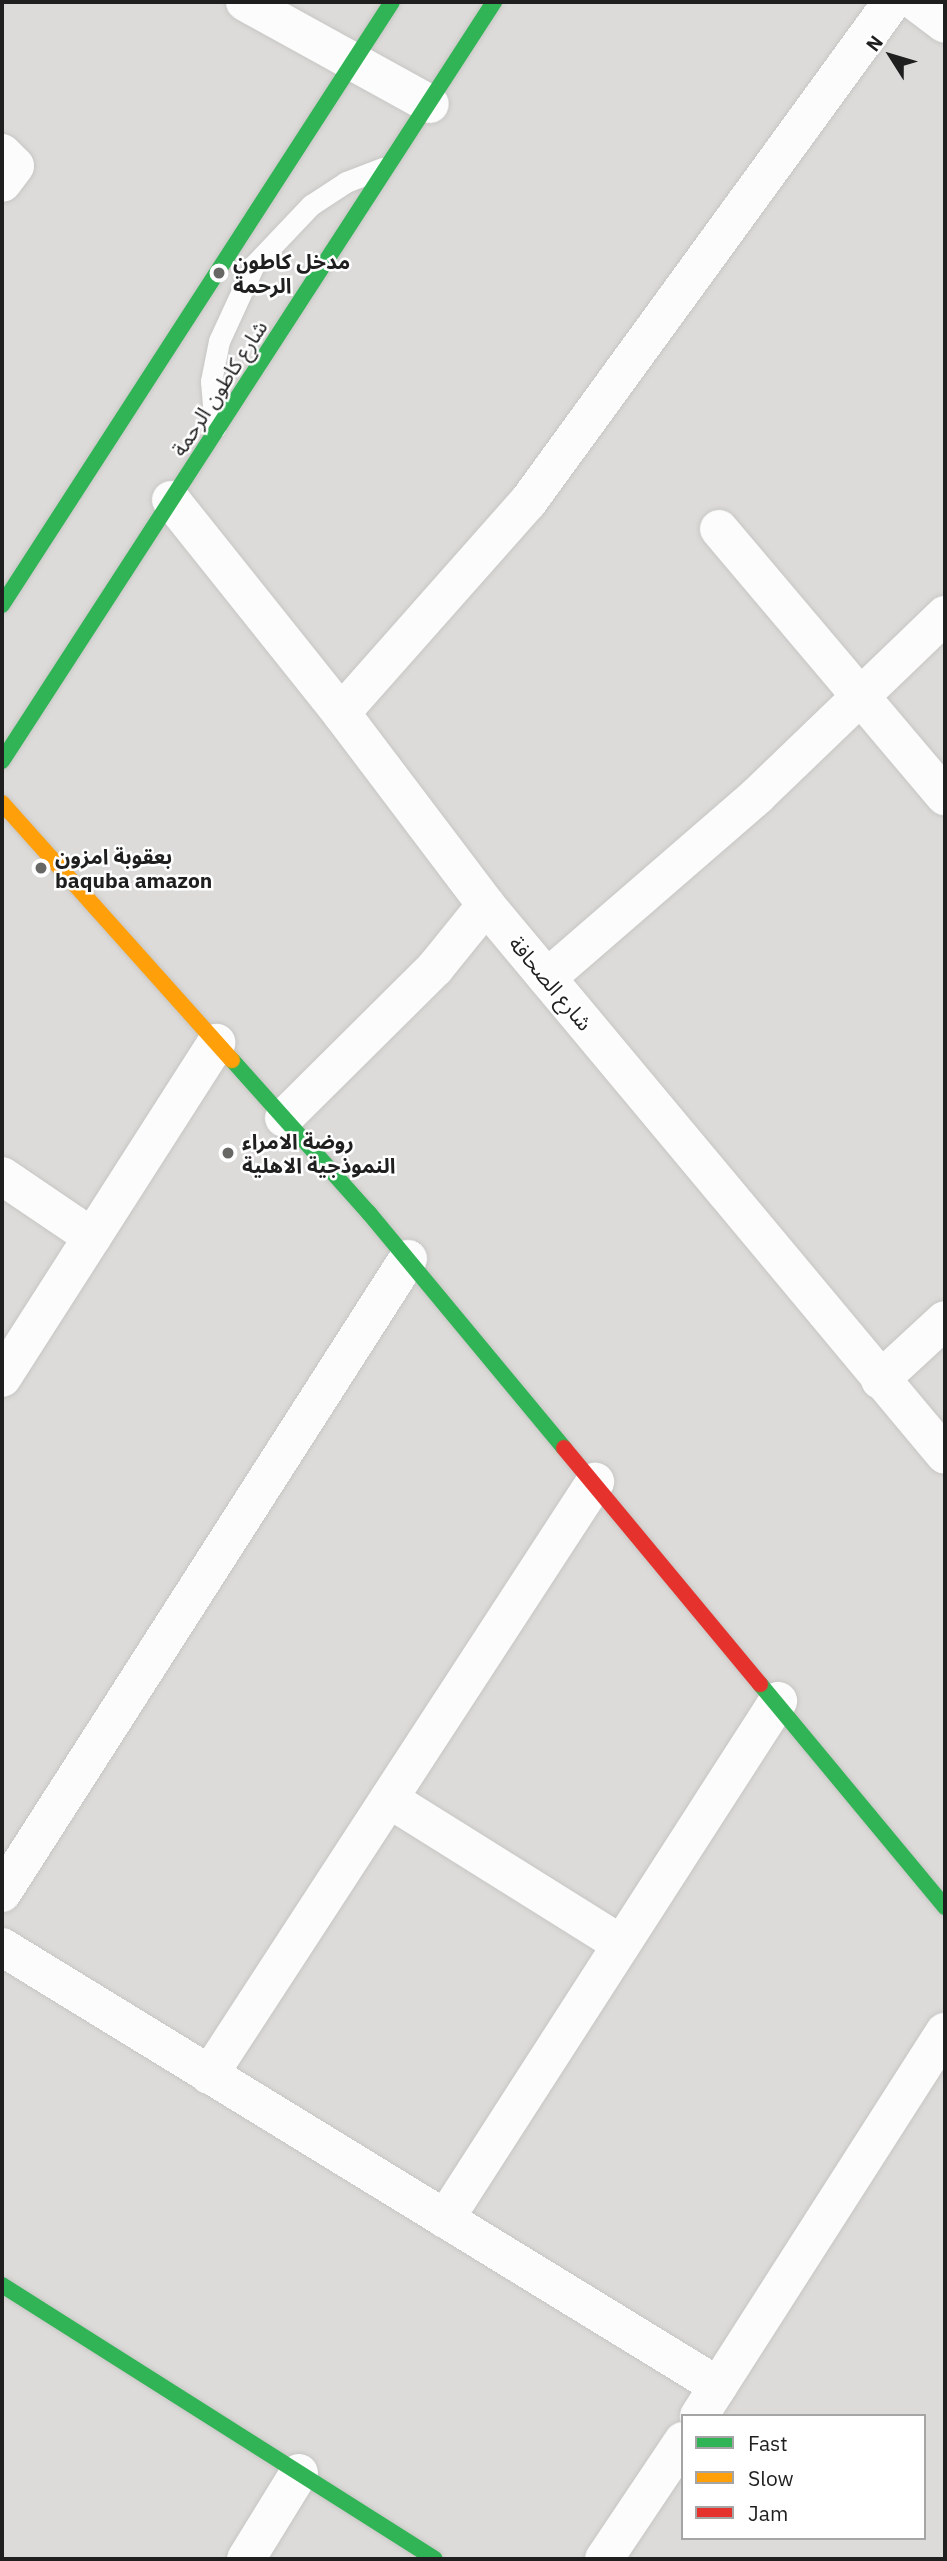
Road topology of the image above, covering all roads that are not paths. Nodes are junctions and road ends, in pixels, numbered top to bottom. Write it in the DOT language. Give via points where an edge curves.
graph roads {
  1 [pos="245,2"];
  2 [pos="391,2"];
  3 [pos="494,2"];
  4 [pos="892,2"];
  5 [pos="916,2"];
  6 [pos="945,24"];
  7 [pos="353,61"];
  8 [pos="430,104"];
  9 [pos="2,153"];
  10 [pos="391,164"];
  11 [pos="2,183"];
  12 [pos="215,430"];
  13 [pos="171,500"];
  14 [pos="719,529"];
  15 [pos="2,605"];
  16 [pos="945,615"];
  17 [pos="861,695"];
  18 [pos="341,713"];
  19 [pos="2,761"];
  20 [pos="945,796"];
  21 [pos="2,803"];
  22 [pos="486,905"];
  23 [pos="547,978"];
  24 [pos="216,1043"];
  25 [pos="284,1118"];
  26 [pos="2,1176"];
  27 [pos="92,1237"];
  28 [pos="408,1259"];
  29 [pos="945,1320"];
  30 [pos="2,1378"];
  31 [pos="880,1380"];
  32 [pos="945,1455"];
  33 [pos="595,1482"];
  34 [pos="778,1701"];
  35 [pos="389,1799"];
  36 [pos="2,1893"];
  37 [pos="945,1907"];
  38 [pos="621,1944"];
  39 [pos="2,1947"];
  40 [pos="945,2032"];
  41 [pos="209,2075"];
  42 [pos="445,2219"];
  43 [pos="2,2285"];
  44 [pos="708,2401"];
  45 [pos="681,2444"];
  46 [pos="299,2473"];
  47 [pos="246,2559"];
  48 [pos="435,2559"];
  49 [pos="604,2559"];
  1 -- 7 [label="street"];
  2 -- 7 [label="street"];
  3 -- 8 [label="street, شارع كاطون الرحمة"];
  4 -- 18 [label="street" via="528,502"];
  5 -- 6 [label="street"];
  7 -- 8 [label="street"];
  7 -- 15 [label="street"];
  8 -- 10 [label="street, شارع كاطون الرحمة"];
  9 -- 11 [label="street" via="15,166"];
  10 -- 12 [label="street, شارع كاطون الرحمة"];
  10 -- 12 [label="lane" via="346,182 312,205 254,265 219,341 211,381"];
  12 -- 13 [label="street, شارع كاطون الرحمة"];
  13 -- 18 [label="street, شارع الصحافة"];
  13 -- 19 [label="street, شارع كاطون الرحمة"];
  14 -- 17 [label="street"];
  16 -- 17 [label="street"];
  17 -- 20 [label="street"];
  17 -- 23 [label="street" via="758,795"];
  18 -- 22 [label="street, شارع الصحافة"];
  21 -- 24 [label="street"];
  22 -- 23 [label="street, شارع الصحافة"];
  22 -- 25 [label="street" via="435,968"];
  23 -- 31 [label="street, شارع الصحافة"];
  24 -- 25 [label="street"];
  24 -- 27 [label="street"];
  25 -- 28 [label="street"];
  26 -- 27 [label="street"];
  27 -- 30 [label="street"];
  28 -- 33 [label="street"];
  28 -- 36 [label="street"];
  29 -- 31 [label="street"];
  31 -- 32 [label="street, شارع الصحافة"];
  33 -- 34 [label="street"];
  33 -- 35 [label="street"];
  34 -- 37 [label="street"];
  34 -- 38 [label="street"];
  35 -- 38 [label="street"];
  35 -- 41 [label="street"];
  38 -- 42 [label="street"];
  39 -- 41 [label="street"];
  40 -- 44 [label="street"];
  41 -- 42 [label="street"];
  42 -- 44 [label="street"];
  43 -- 46 [label="street"];
  45 -- 49 [label="street"];
  46 -- 47 [label="street"];
  46 -- 48 [label="street"];
}
